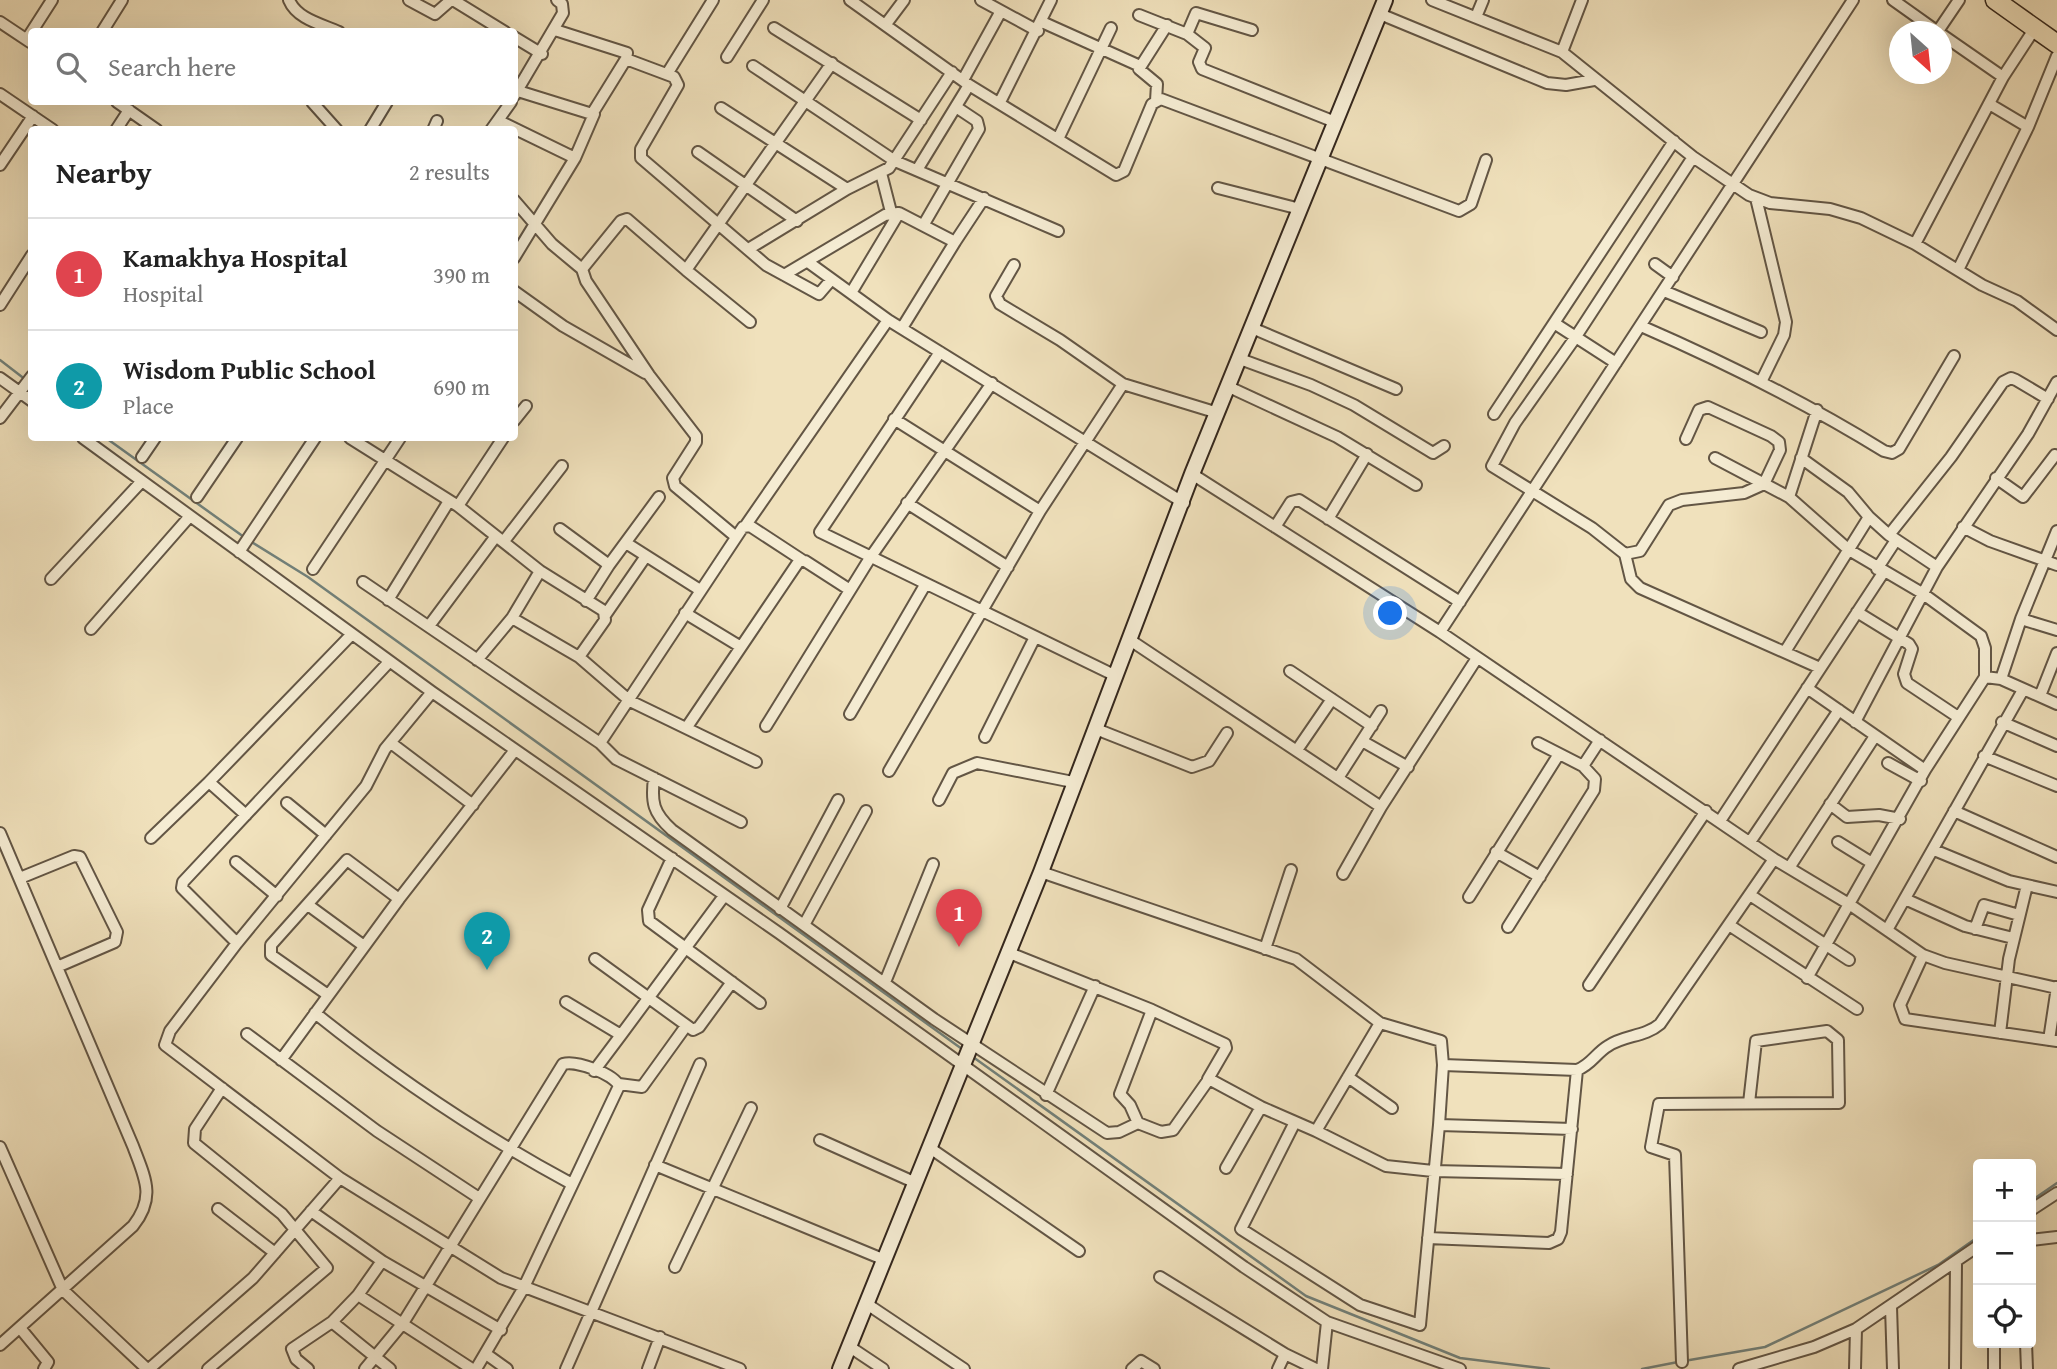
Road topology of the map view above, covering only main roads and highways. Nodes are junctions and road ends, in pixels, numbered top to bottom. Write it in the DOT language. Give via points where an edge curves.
graph roads {
  1 [pos="1996,0"];
  2 [pos="1382,7"];
  3 [pos="2057,44"];
  4 [pos="840,1369"];
  1 -- 3 [label="highway"];
  2 -- 4 [label="main road" via="1192,474 1041,872"];
}
